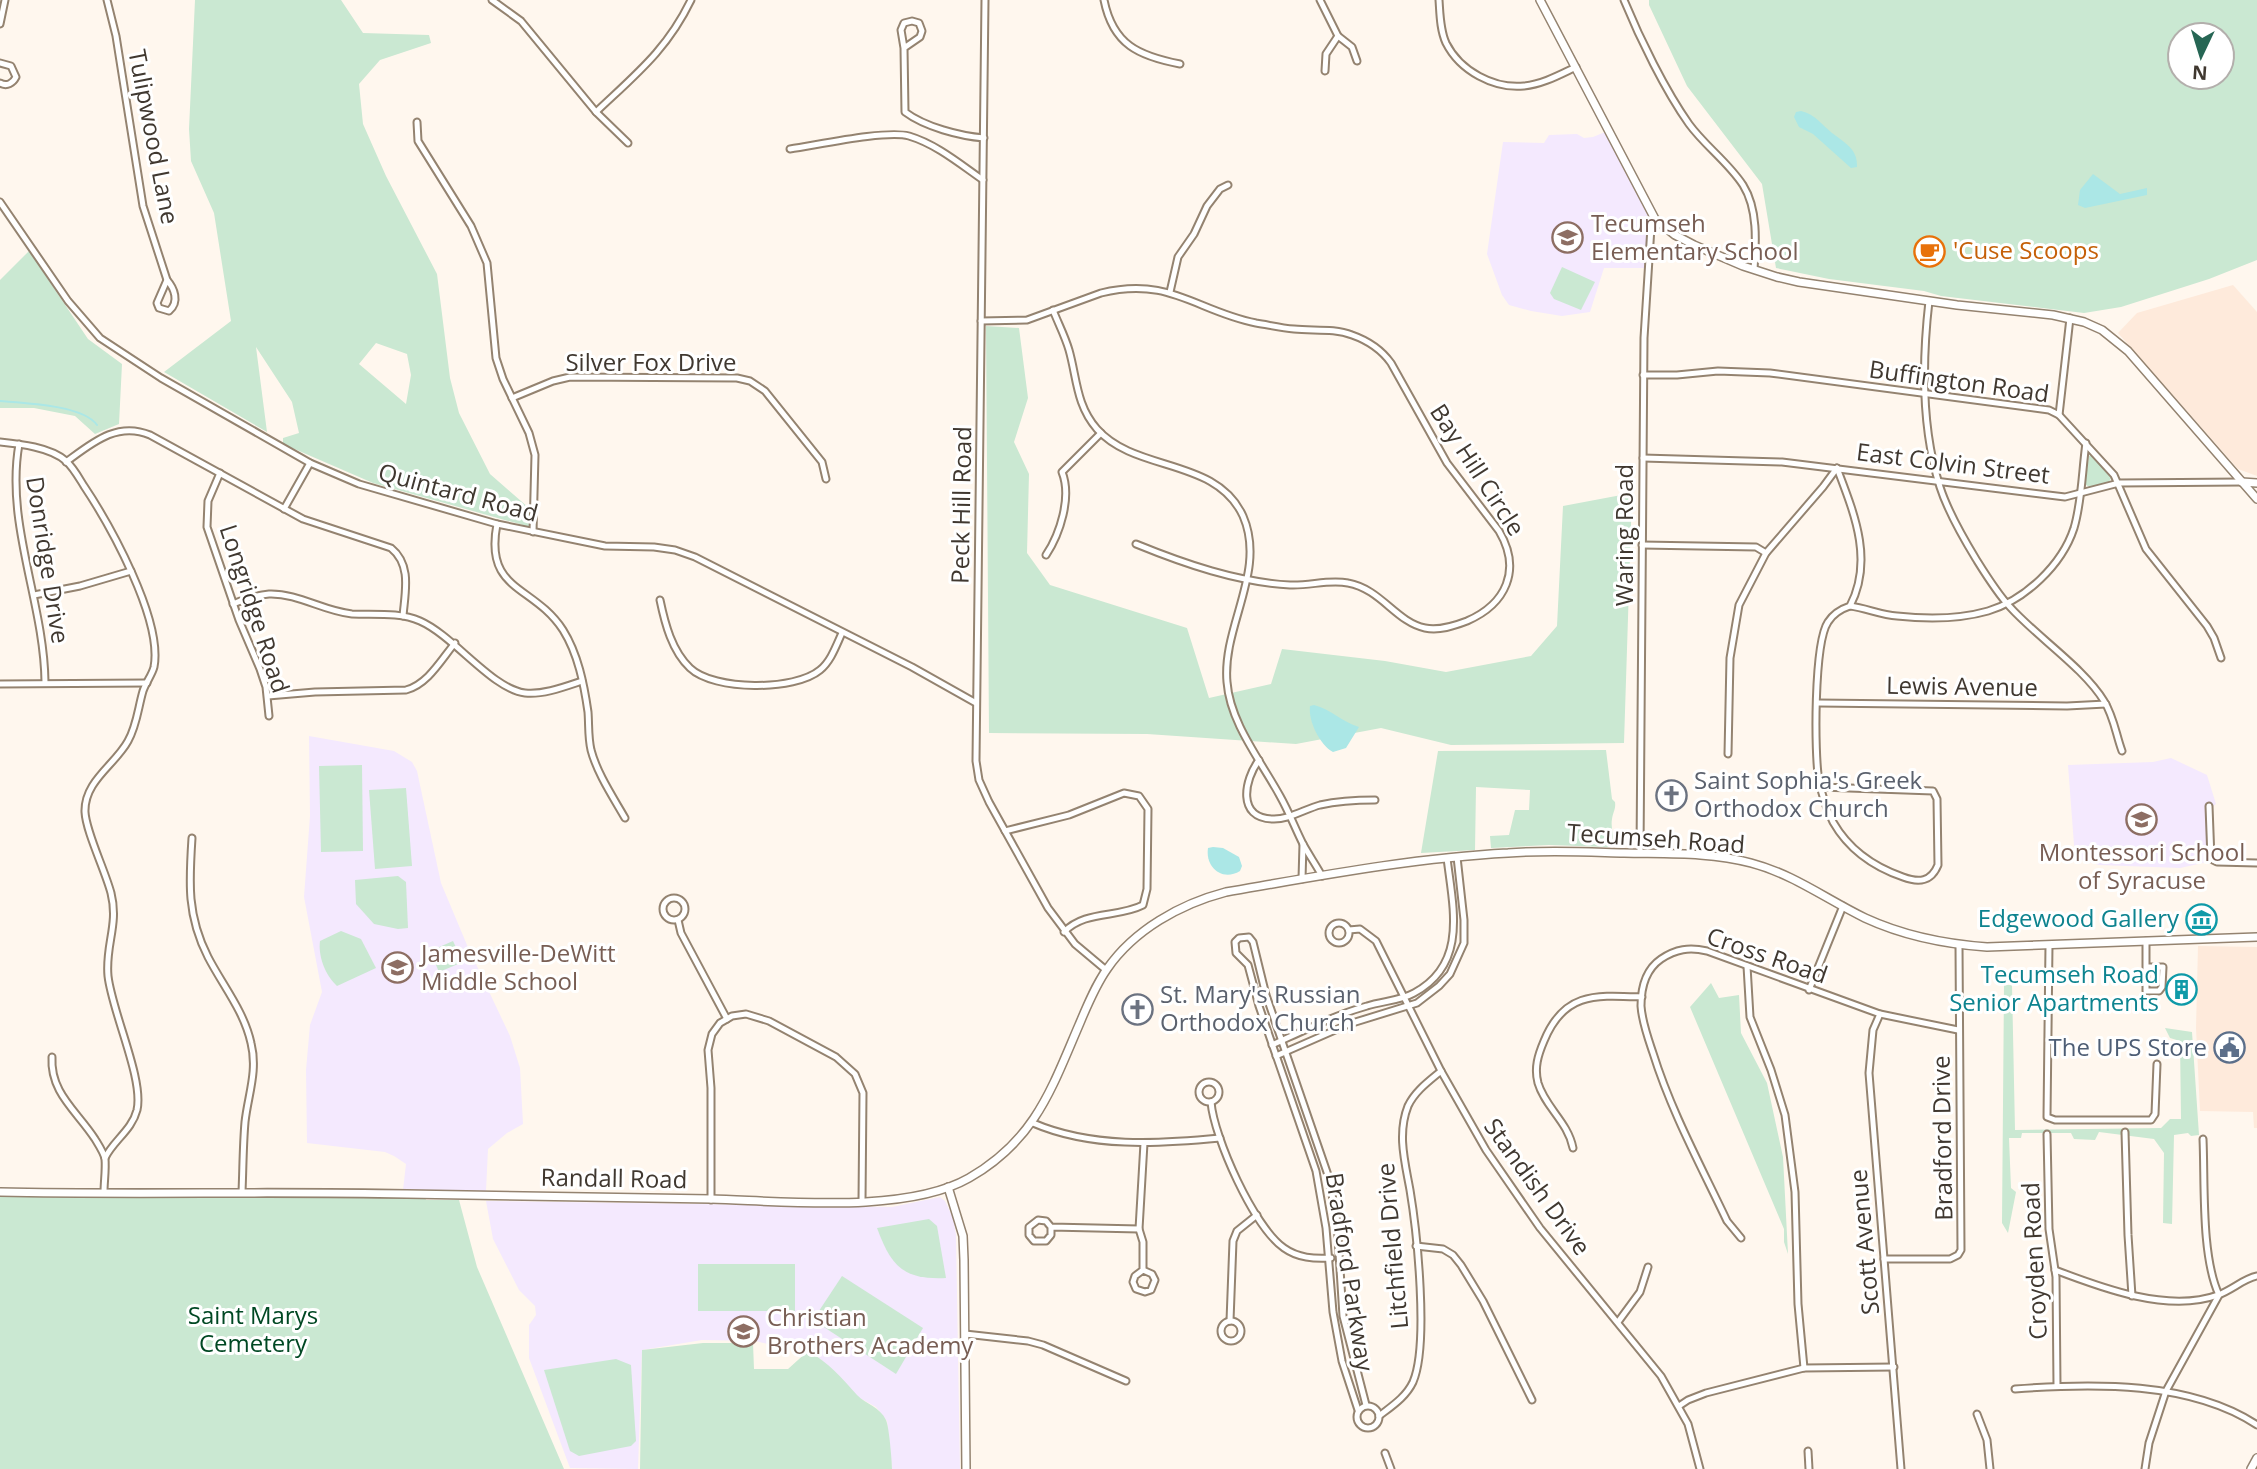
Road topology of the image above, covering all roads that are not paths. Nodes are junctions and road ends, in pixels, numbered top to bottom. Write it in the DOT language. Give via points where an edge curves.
graph roads {
  1 [pos="5,0"];
  2 [pos="107,0"];
  3 [pos="492,0"];
  4 [pos="691,0"];
  5 [pos="985,0"];
  6 [pos="1104,0"];
  7 [pos="1320,0"];
  8 [pos="1439,0"];
  9 [pos="1540,0"];
  10 [pos="1624,0"];
  11 [pos="0,24"];
  12 [pos="1338,36"];
  13 [pos="904,48"];
  14 [pos="1356,61"];
  15 [pos="0,62"];
  16 [pos="1180,64"];
  17 [pos="1576,67"];
  18 [pos="1325,71"];
  19 [pos="0,83"];
  20 [pos="596,112"];
  21 [pos="417,122"];
  22 [pos="984,138"];
  23 [pos="628,143"];
  24 [pos="790,149"];
  25 [pos="983,180"];
  26 [pos="1228,186"];
  27 [pos="0,202"];
  28 [pos="1655,219"];
  29 [pos="1754,269"];
  30 [pos="167,280"];
  31 [pos="1170,292"];
  32 [pos="1928,301"];
  33 [pos="1053,310"];
  34 [pos="2070,318"];
  35 [pos="981,321"];
  36 [pos="1643,375"];
  37 [pos="1924,393"];
  38 [pos="513,398"];
  39 [pos="2059,415"];
  40 [pos="1101,433"];
  41 [pos="0,442"];
  42 [pos="2086,443"];
  43 [pos="19,444"];
  44 [pos="1643,458"];
  45 [pos="66,462"];
  46 [pos="310,463"];
  47 [pos="1837,468"];
  48 [pos="220,473"];
  49 [pos="826,479"];
  50 [pos="1939,482"];
  51 [pos="2242,482"];
  52 [pos="2257,482"];
  53 [pos="2119,483"];
  54 [pos="2080,494"];
  55 [pos="2257,499"];
  56 [pos="284,509"];
  57 [pos="497,524"];
  58 [pos="533,532"];
  59 [pos="1136,544"];
  60 [pos="1642,545"];
  61 [pos="1766,552"];
  62 [pos="1046,555"];
  63 [pos="131,571"];
  64 [pos="1247,578"];
  65 [pos="34,595"];
  66 [pos="660,600"];
  67 [pos="2006,603"];
  68 [pos="233,604"];
  69 [pos="1850,606"];
  70 [pos="403,616"];
  71 [pos="842,633"];
  72 [pos="455,643"];
  73 [pos="2221,658"];
  74 [pos="582,681"];
  75 [pos="45,682"];
  76 [pos="147,683"];
  77 [pos="0,684"];
  78 [pos="268,696"];
  79 [pos="976,703"];
  80 [pos="1818,703"];
  81 [pos="2106,704"];
  82 [pos="270,716"];
  83 [pos="2122,751"];
  84 [pos="1728,754"];
  85 [pos="1259,760"];
  86 [pos="1821,788"];
  87 [pos="1375,800"];
  88 [pos="2209,806"];
  89 [pos="1290,815"];
  90 [pos="625,818"];
  91 [pos="1005,831"];
  92 [pos="192,838"];
  93 [pos="1303,844"];
  94 [pos="1640,853"];
  95 [pos="1457,857"];
  96 [pos="1447,858"];
  97 [pos="2257,863"];
  98 [pos="1322,876"];
  99 [pos="1302,879"];
  100 [pos="1843,906"];
  101 [pos="678,920"];
  102 [pos="1349,930"];
  103 [pos="1064,932"];
  104 [pos="2257,937"];
  105 [pos="2146,942"];
  106 [pos="1959,945"];
  107 [pos="2049,946"];
  108 [pos="1747,966"];
  109 [pos="2146,967"];
  110 [pos="1106,970"];
  111 [pos="1809,990"];
  112 [pos="1642,997"];
  113 [pos="1404,998"];
  114 [pos="1408,1007"];
  115 [pos="1880,1014"];
  116 [pos="727,1019"];
  117 [pos="1958,1030"];
  118 [pos="1281,1041"];
  119 [pos="1272,1045"];
  120 [pos="1285,1052"];
  121 [pos="1276,1056"];
  122 [pos="52,1057"];
  123 [pos="2157,1064"];
  124 [pos="1441,1071"];
  125 [pos="1211,1102"];
  126 [pos="1033,1123"];
  127 [pos="2125,1132"];
  128 [pos="2047,1134"];
  129 [pos="1220,1138"];
  130 [pos="2203,1139"];
  131 [pos="1144,1143"];
  132 [pos="1573,1148"];
  133 [pos="105,1158"];
  134 [pos="948,1187"];
  135 [pos="0,1192"];
  136 [pos="104,1192"];
  137 [pos="242,1192"];
  138 [pos="711,1199"];
  139 [pos="862,1201"];
  140 [pos="1256,1215"];
  141 [pos="1051,1227"];
  142 [pos="1139,1229"];
  143 [pos="1741,1238"];
  144 [pos="1416,1246"];
  145 [pos="1338,1257"];
  146 [pos="1328,1258"];
  147 [pos="1884,1259"];
  148 [pos="1648,1267"];
  149 [pos="1143,1270"];
  150 [pos="2055,1270"];
  151 [pos="2257,1276"];
  152 [pos="2219,1295"];
  153 [pos="2132,1296"];
  154 [pos="1230,1321"];
  155 [pos="1618,1322"];
  156 [pos="965,1334"];
  157 [pos="1894,1367"];
  158 [pos="1804,1368"];
  159 [pos="1126,1381"];
  160 [pos="2057,1385"];
  161 [pos="2015,1389"];
  162 [pos="2166,1391"];
  163 [pos="1532,1400"];
  164 [pos="1366,1405"];
  165 [pos="1679,1406"];
  166 [pos="1358,1410"];
  167 [pos="1977,1414"];
  168 [pos="1379,1416"];
  169 [pos="2257,1425"];
  170 [pos="1808,1451"];
  171 [pos="1385,1453"];
  172 [pos="966,1469"];
  173 [pos="1391,1469"];
  174 [pos="1700,1469"];
  175 [pos="1809,1469"];
  176 [pos="1901,1469"];
  177 [pos="1990,1469"];
  178 [pos="2145,1469"];
  1 -- 11 [label="street"];
  2 -- 30 [label="street, Tulipwood Lane" via="143,206"];
  3 -- 20 [label="street" via="521,21"];
  4 -- 20 [label="street" via="656,56"];
  5 -- 22 [label="street, Peck Hill Road"];
  6 -- 16 [label="street" via="1110,21 1130,47"];
  7 -- 12 [label="street"];
  8 -- 17 [label="street" via="1445,42 1458,61 1478,76 1523,86"];
  9 -- 17 [label="street"];
  10 -- 29 [label="street" via="1690,125 1744,187 1752,210"];
  12 -- 14 [label="street" via="1352,47"];
  12 -- 18 [label="street" via="1326,54"];
  13 -- 13 [label="street" via="920,37 919,23 904,23"];
  13 -- 22 [label="street" via="905,112 962,136"];
  15 -- 19 [label="street" via="11,66 16,76 8,85"];
  17 -- 28 [label="street"];
  20 -- 23 [label="street"];
  21 -- 38 [label="street" via="418,141 482,248 496,358"];
  22 -- 25 [label="street, Peck Hill Road"];
  24 -- 25 [label="street" via="890,134 908,136 933,146"];
  25 -- 35 [label="street, Peck Hill Road"];
  26 -- 31 [label="street" via="1212,200 1178,257"];
  27 -- 46 [label="street, Quintard Road" via="100,338 160,379"];
  28 -- 29 [label="street" via="1694,245"];
  28 -- 36 [label="street, Waring Road"];
  29 -- 32 [label="street" via="1799,282"];
  30 -- 30 [label="street, Tulipwood Lane" via="157,303 170,311 176,298"];
  31 -- 33 [label="street, Bay Hill Circle" via="1114,290"];
  31 -- 64 [label="street, Bay Hill Circle" via="1254,323 1349,334 1376,346 1391,363 1447,463 1506,542 1511,561 1506,587 1489,609 1441,629 1407,620 1379,596 1353,583 1287,585"];
  32 -- 34 [label="street"];
  32 -- 37 [label="street"];
  33 -- 35 [label="street, Bay Hill Circle" via="1027,320"];
  33 -- 40 [label="street" via="1069,351 1079,397"];
  34 -- 39 [label="street"];
  34 -- 51 [label="street" via="2119,342"];
  35 -- 79 [label="street, Peck Hill Road"];
  36 -- 37 [label="street, Buffington Road" via="1741,371"];
  36 -- 44 [label="street, Waring Road"];
  37 -- 39 [label="street, Buffington Road"];
  37 -- 50 [label="street"];
  38 -- 49 [label="street, Silver Fox Drive" via="570,377 750,381 765,391 822,462"];
  38 -- 58 [label="street" via="535,455"];
  39 -- 42 [label="street, Buffington Road"];
  40 -- 62 [label="street" via="1062,472 1067,483 1065,497 1057,538"];
  40 -- 64 [label="street" via="1133,453 1203,477 1232,498 1250,541"];
  41 -- 43 [label="street"];
  42 -- 53 [label="street, Buffington Road"];
  42 -- 54 [label="street"];
  43 -- 45 [label="street"];
  43 -- 65 [label="street, Donridge Drive" via="16,502"];
  44 -- 47 [label="street, East Colvin Street" via="1782,461"];
  44 -- 60 [label="street, Waring Road"];
  45 -- 48 [label="street" via="107,435 129,429 150,435"];
  45 -- 63 [label="street" via="102,514"];
  46 -- 56 [label="street"];
  46 -- 57 [label="street, Quintard Road" via="359,484"];
  47 -- 50 [label="street, East Colvin Street"];
  47 -- 61 [label="street"];
  47 -- 69 [label="street" via="1855,514 1861,546 1858,587"];
  48 -- 56 [label="street"];
  48 -- 68 [label="street, Longridge Road" via="208,501 206,521"];
  50 -- 54 [label="street, East Colvin Street" via="2065,497"];
  50 -- 67 [label="street" via="1965,541"];
  51 -- 52 [label="street, East Colvin Street"];
  51 -- 53 [label="street, East Colvin Street"];
  51 -- 55 [label="street"];
  53 -- 54 [label="street, East Colvin Street"];
  53 -- 73 [label="street, Buffington Road" via="2146,549 2207,626"];
  54 -- 67 [label="street" via="2065,548 2036,582"];
  56 -- 70 [label="street" via="396,552 405,569"];
  57 -- 58 [label="street, Quintard Road"];
  57 -- 74 [label="street" via="494,553 501,574 547,610 562,628"];
  58 -- 71 [label="street, Quintard Road" via="605,546 675,550"];
  59 -- 64 [label="street, Bay Hill Circle" via="1182,563"];
  60 -- 61 [label="street" via="1756,547"];
  60 -- 94 [label="street, Waring Road"];
  61 -- 84 [label="street" via="1744,593 1734,627"];
  63 -- 65 [label="street"];
  63 -- 76 [label="street" via="155,653"];
  64 -- 85 [label="street" via="1227,648 1227,684 1234,712"];
  65 -- 75 [label="street, Donridge Drive"];
  66 -- 71 [label="street" via="683,661 701,676 725,684 767,684 808,677 825,665"];
  67 -- 69 [label="street" via="1989,611 1899,617"];
  67 -- 81 [label="street" via="2084,676"];
  68 -- 70 [label="street" via="271,594 337,611"];
  68 -- 78 [label="street, Longridge Road"];
  69 -- 80 [label="street" via="1838,611 1823,634"];
  70 -- 72 [label="street"];
  71 -- 79 [label="street, Quintard Road"];
  72 -- 74 [label="street" via="513,690 536,693"];
  72 -- 78 [label="street" via="415,688"];
  74 -- 90 [label="street" via="591,751"];
  75 -- 76 [label="street"];
  75 -- 77 [label="street"];
  76 -- 133 [label="street" via="130,739 92,785 86,803 86,817 115,912 108,978 138,1096 134,1117"];
  78 -- 82 [label="street, Longridge Road"];
  79 -- 91 [label="street, Peck Hill Road" via="979,780"];
  80 -- 81 [label="street, Lewis Avenue"];
  80 -- 86 [label="street"];
  81 -- 83 [label="street"];
  85 -- 89 [label="street"];
  85 -- 89 [label="street" via="1245,787 1251,808 1271,819"];
  86 -- 86 [label="street" via="1834,823 1860,855 1910,880 1928,880 1934,874 1938,866 1933,791"];
  87 -- 89 [label="street" via="1341,801"];
  88 -- 97 [label="street" via="2211,859"];
  89 -- 93 [label="street"];
  91 -- 103 [label="street, Peck Hill Road"];
  91 -- 103 [label="street" via="1069,815 1124,793 1146,803 1147,889 1143,905 1082,919"];
  92 -- 137 [label="street" via="188,880 193,919 208,957 245,1022 252,1049 253,1088 245,1121"];
  93 -- 98 [label="street"];
  93 -- 99 [label="street"];
  94 -- 95 [label="street, Tecumseh Road" via="1547,851"];
  94 -- 100 [label="street, Tecumseh Road" via="1750,863 1800,881"];
  95 -- 96 [label="street, Tecumseh Road"];
  95 -- 114 [label="street" via="1464,943 1450,974"];
  96 -- 98 [label="street, Tecumseh Road"];
  96 -- 113 [label="street" via="1452,946 1442,968"];
  98 -- 99 [label="street, Tecumseh Road"];
  99 -- 110 [label="street, Tecumseh Road" via="1205,897 1178,909 1145,930"];
  100 -- 106 [label="street, Tecumseh Road" via="1890,929"];
  100 -- 111 [label="street"];
  101 -- 101 [label="street" via="685,908 674,898 664,909 668,918"];
  101 -- 116 [label="street"];
  102 -- 113 [label="street, Standish Drive" via="1360,929 1376,941"];
  103 -- 110 [label="street, Peck Hill Road"];
  104 -- 105 [label="street, Tecumseh Road"];
  105 -- 107 [label="street, Tecumseh Road"];
  105 -- 109 [label="street"];
  106 -- 107 [label="street, Tecumseh Road"];
  106 -- 117 [label="street, Bradford Drive"];
  107 -- 123 [label="street" via="2047,1117 2151,1120"];
  108 -- 111 [label="street, Cross Road"];
  108 -- 112 [label="street, Cross Road" via="1707,951 1680,950 1651,968"];
  108 -- 158 [label="street" via="1750,1017 1785,1115 1795,1192"];
  109 -- 109 [label="street" via="2146,991 2159,992 2163,967"];
  110 -- 126 [label="street, Randall Road"];
  111 -- 115 [label="street, Cross Road"];
  112 -- 132 [label="street" via="1577,1000 1556,1017 1544,1040 1537,1061 1538,1084 1571,1135"];
  112 -- 143 [label="street, Cross Road" via="1646,1033 1664,1087 1727,1221"];
  113 -- 114 [label="street, Standish Drive"];
  113 -- 118 [label="street" via="1365,1006"];
  114 -- 120 [label="street" via="1349,1024"];
  114 -- 124 [label="street, Standish Drive"];
  115 -- 117 [label="street, Cross Road"];
  115 -- 147 [label="street, Scott Avenue" via="1873,1030 1869,1073"];
  116 -- 138 [label="street" via="712,1034 708,1050"];
  116 -- 139 [label="street" via="739,1014 757,1016 836,1057 855,1074 863,1093"];
  117 -- 147 [label="street, Bradford Drive" via="1961,1250 1950,1259"];
  118 -- 119 [label="street"];
  118 -- 119 [label="street, Bradford Parkway" via="1253,942 1249,937 1238,938 1234,947 1248,965"];
  118 -- 120 [label="street, Bradford Parkway"];
  119 -- 121 [label="street, Bradford Parkway"];
  120 -- 121 [label="street"];
  120 -- 145 [label="street, Bradford Parkway" via="1329,1178"];
  121 -- 146 [label="street, Bradford Parkway" via="1316,1171"];
  122 -- 133 [label="street" via="63,1100 85,1124"];
  124 -- 144 [label="street, Litchfield Drive" via="1415,1096 1404,1124 1402,1149"];
  124 -- 155 [label="street, Standish Drive" via="1511,1187"];
  125 -- 129 [label="street"];
  126 -- 131 [label="street" via="1088,1139"];
  126 -- 134 [label="street, Randall Road" via="995,1161"];
  127 -- 153 [label="street"];
  128 -- 150 [label="street, Croyden Road" via="2049,1229"];
  129 -- 131 [label="street"];
  129 -- 140 [label="street"];
  130 -- 152 [label="street" via="2208,1253"];
  131 -- 142 [label="street"];
  133 -- 136 [label="street"];
  134 -- 139 [label="street, Randall Road" via="897,1199"];
  134 -- 156 [label="street" via="963,1236"];
  135 -- 136 [label="street, Randall Road"];
  136 -- 137 [label="street, Randall Road"];
  137 -- 138 [label="street, Randall Road"];
  138 -- 139 [label="street, Randall Road"];
  140 -- 146 [label="street" via="1286,1250"];
  140 -- 154 [label="street" via="1237,1231 1233,1241"];
  141 -- 141 [label="street" via="1042,1220 1034,1221 1029,1235 1038,1243 1046,1241"];
  141 -- 142 [label="street"];
  142 -- 149 [label="street"];
  144 -- 163 [label="street" via="1443,1249 1461,1265"];
  144 -- 168 [label="street, Litchfield Drive" via="1417,1371 1406,1392"];
  145 -- 146 [label="street"];
  145 -- 164 [label="street, Bradford Parkway" via="1343,1316"];
  146 -- 166 [label="street, Bradford Parkway" via="1332,1312"];
  147 -- 157 [label="street, Scott Avenue"];
  148 -- 155 [label="street" via="1640,1292"];
  149 -- 149 [label="street" via="1133,1282 1138,1291 1145,1292 1155,1280"];
  150 -- 153 [label="street"];
  150 -- 160 [label="street, Croyden Road"];
  151 -- 152 [label="street"];
  152 -- 153 [label="street" via="2182,1300"];
  152 -- 162 [label="street"];
  155 -- 165 [label="street, Standish Drive"];
  156 -- 159 [label="street" via="1043,1345"];
  156 -- 172 [label="street"];
  157 -- 158 [label="street"];
  157 -- 176 [label="street, Scott Avenue"];
  158 -- 165 [label="street" via="1706,1393"];
  160 -- 161 [label="street"];
  160 -- 162 [label="street"];
  162 -- 169 [label="street" via="2213,1402"];
  162 -- 178 [label="street" via="2148,1443"];
  164 -- 166 [label="street, Bradford Parkway"];
  164 -- 168 [label="street, Bradford Parkway"];
  165 -- 174 [label="street, Standish Drive"];
  166 -- 168 [label="street" via="1357,1419 1365,1428 1376,1424"];
  167 -- 177 [label="street"];
  170 -- 175 [label="street"];
  171 -- 173 [label="street"];
}
